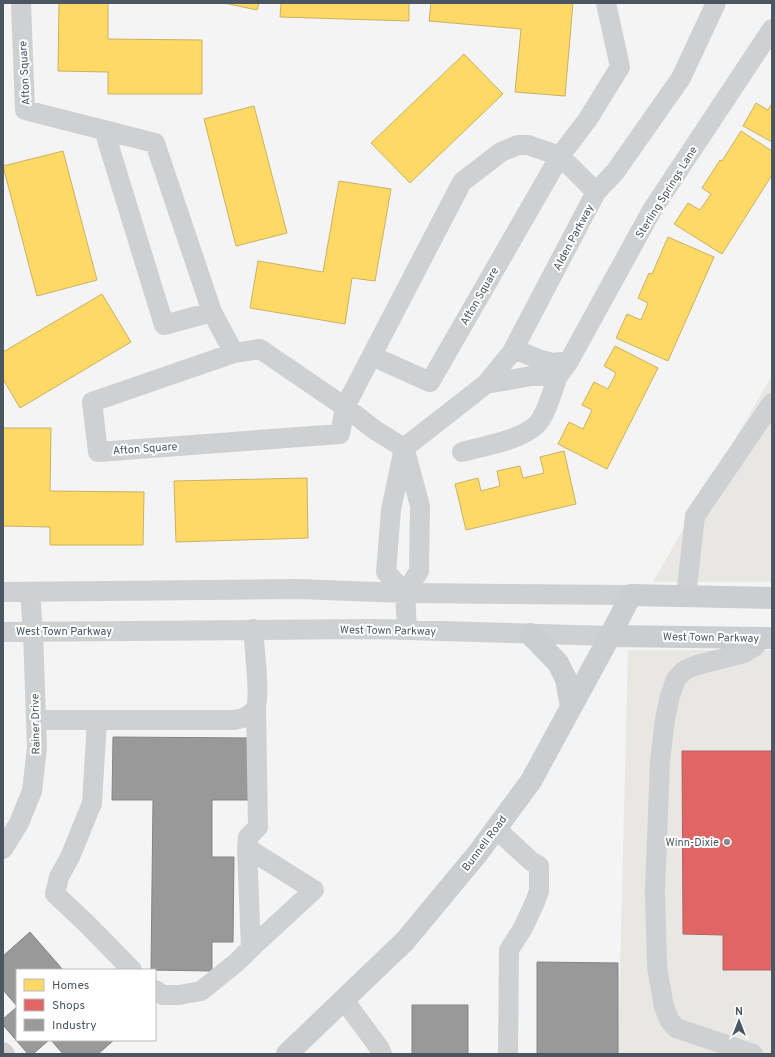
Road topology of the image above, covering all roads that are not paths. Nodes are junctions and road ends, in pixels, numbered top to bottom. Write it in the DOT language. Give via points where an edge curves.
graph roads {
  1 [pos="21,3"];
  2 [pos="606,3"];
  3 [pos="716,3"];
  4 [pos="772,29"];
  5 [pos="104,130"];
  6 [pos="560,156"];
  7 [pos="596,192"];
  8 [pos="212,312"];
  9 [pos="514,349"];
  10 [pos="234,353"];
  11 [pos="372,356"];
  12 [pos="564,368"];
  13 [pos="486,384"];
  14 [pos="772,403"];
  15 [pos="345,407"];
  16 [pos="404,448"];
  17 [pos="462,452"];
  18 [pos="3,592"];
  19 [pos="30,592"];
  20 [pos="405,593"];
  21 [pos="631,595"];
  22 [pos="686,596"];
  23 [pos="772,598"];
  24 [pos="253,629"];
  25 [pos="407,630"];
  26 [pos="3,632"];
  27 [pos="33,632"];
  28 [pos="530,634"];
  29 [pos="610,636"];
  30 [pos="766,638"];
  31 [pos="571,707"];
  32 [pos="256,708"];
  33 [pos="36,720"];
  34 [pos="97,720"];
  35 [pos="495,828"];
  36 [pos="247,848"];
  37 [pos="3,849"];
  38 [pos="251,948"];
  39 [pos="131,969"];
  40 [pos="156,990"];
  41 [pos="344,1000"];
  42 [pos="287,1054"];
  43 [pos="382,1054"];
  44 [pos="508,1054"];
  45 [pos="753,1054"];
  1 -- 5 [label="street, Afton Square" via="24,110"];
  2 -- 6 [label="street, Afton Square" via="620,67 588,120"];
  3 -- 7 [label="street, Alden Parkway" via="681,78 615,172"];
  4 -- 12 [label="street, Sterling Springs Lane" via="652,210"];
  5 -- 8 [label="street, Afton Square" via="155,143"];
  5 -- 8 [label="street" via="164,325"];
  6 -- 7 [label="street"];
  6 -- 11 [label="street, Afton Square" via="528,145 518,145 501,152 462,182"];
  6 -- 11 [label="street, Afton Square" via="430,382"];
  7 -- 9 [label="street, Alden Parkway"];
  8 -- 10 [label="street, Afton Square"];
  9 -- 12 [label="street"];
  9 -- 13 [label="street, Alden Parkway"];
  10 -- 15 [label="street, Afton Square" via="260,349"];
  10 -- 15 [label="street, Afton Square" via="92,402 98,452 340,434"];
  11 -- 15 [label="street, Afton Square"];
  12 -- 13 [label="street"];
  12 -- 17 [label="street, Sterling Springs Lane" via="541,420 530,431"];
  13 -- 16 [label="street, Alden Parkway"];
  14 -- 22 [label="street" via="695,516"];
  15 -- 16 [label="street, Afton Square"];
  16 -- 20 [label="street" via="420,506 419,571"];
  16 -- 20 [label="street" via="391,510 386,572"];
  18 -- 19 [label="street"];
  19 -- 20 [label="street" via="297,589"];
  19 -- 27 [label="street, Rainer Drive"];
  20 -- 21 [label="street"];
  20 -- 25 [label="street"];
  21 -- 22 [label="main road"];
  21 -- 29 [label="main road, Bunnell Road"];
  22 -- 23 [label="main road"];
  24 -- 25 [label="street, West Town Parkway"];
  24 -- 27 [label="street, West Town Parkway"];
  24 -- 32 [label="street" via="258,695"];
  25 -- 28 [label="street, West Town Parkway"];
  26 -- 27 [label="street, West Town Parkway"];
  27 -- 33 [label="street, Rainer Drive"];
  28 -- 29 [label="street, West Town Parkway"];
  28 -- 31 [label="main road" via="558,663 566,679"];
  29 -- 30 [label="main road, West Town Parkway"];
  29 -- 31 [label="main road, Bunnell Road"];
  30 -- 45 [label="street" via="744,653 697,665 685,670 676,679 665,719 660,761 655,891 657,967 664,1008 670,1021 676,1028"];
  31 -- 35 [label="main road, Bunnell Road" via="530,780"];
  32 -- 34 [label="street" via="247,717 234,720"];
  32 -- 36 [label="street" via="258,827 248,837"];
  33 -- 34 [label="street"];
  33 -- 37 [label="street, Rainer Drive" via="32,791 19,823"];
  34 -- 39 [label="street" via="92,803 59,877 55,894"];
  35 -- 41 [label="main road, Bunnell Road" via="478,853 405,941"];
  35 -- 44 [label="street" via="530,862 538,866 538,891 535,902 523,928 508,950"];
  36 -- 38 [label="street"];
  36 -- 38 [label="street" via="314,890"];
  38 -- 40 [label="street" via="201,991 171,995"];
  41 -- 42 [label="main road, Bunnell Road"];
  41 -- 43 [label="street"];
}
